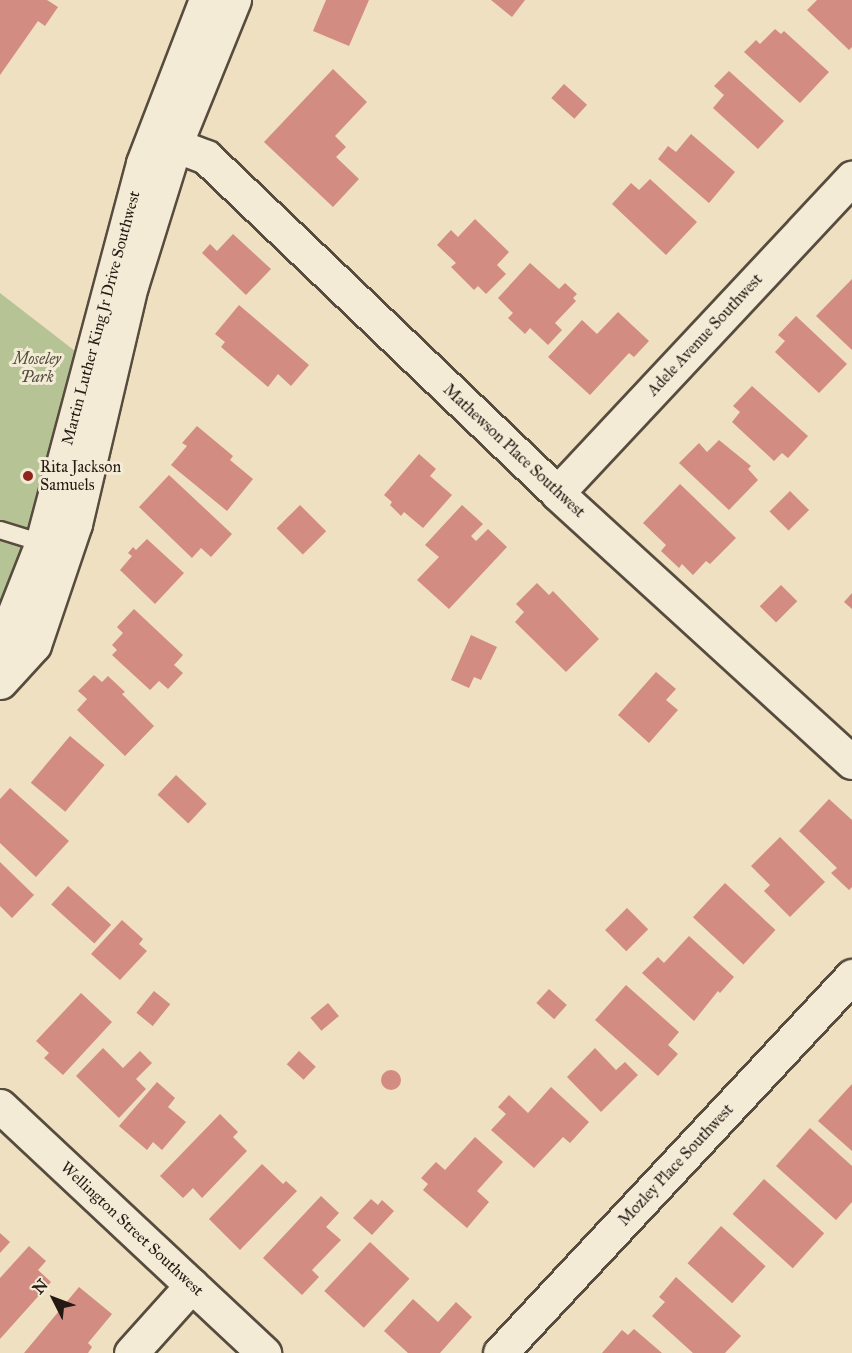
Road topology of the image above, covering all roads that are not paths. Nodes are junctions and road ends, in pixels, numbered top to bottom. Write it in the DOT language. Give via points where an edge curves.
graph roads {
  1 [pos="206,0"];
  2 [pos="234,0"];
  3 [pos="175,145"];
  4 [pos="852,178"];
  5 [pos="558,493"];
  6 [pos="0,530"];
  7 [pos="42,543"];
  8 [pos="2,679"];
  9 [pos="852,762"];
  10 [pos="852,976"];
  11 [pos="0,1106"];
  12 [pos="192,1285"];
  13 [pos="131,1353"];
  14 [pos="264,1353"];
  15 [pos="500,1353"];
  1 -- 7 [label="street, Martin Luther King Jr Drive Southwest" via="143,163"];
  2 -- 3 [label="street, Martin Luther King Jr Drive Southwest"];
  3 -- 5 [label="street, Mathewson Place Southwest" via="206,157"];
  3 -- 8 [label="street, Martin Luther King Jr Drive Southwest" via="131,286 66,551 34,645"];
  4 -- 5 [label="street, Adele Avenue Southwest"];
  5 -- 9 [label="street, Mathewson Place Southwest"];
  6 -- 7 [label="lane"];
  7 -- 8 [label="street, Martin Luther King Jr Drive Southwest" via="5,636"];
  10 -- 15 [label="street, Mozley Place Southwest"];
  11 -- 12 [label="street, Wellington Street Southwest"];
  12 -- 13 [label="street"];
  12 -- 14 [label="street, Wellington Street Southwest"];
}
